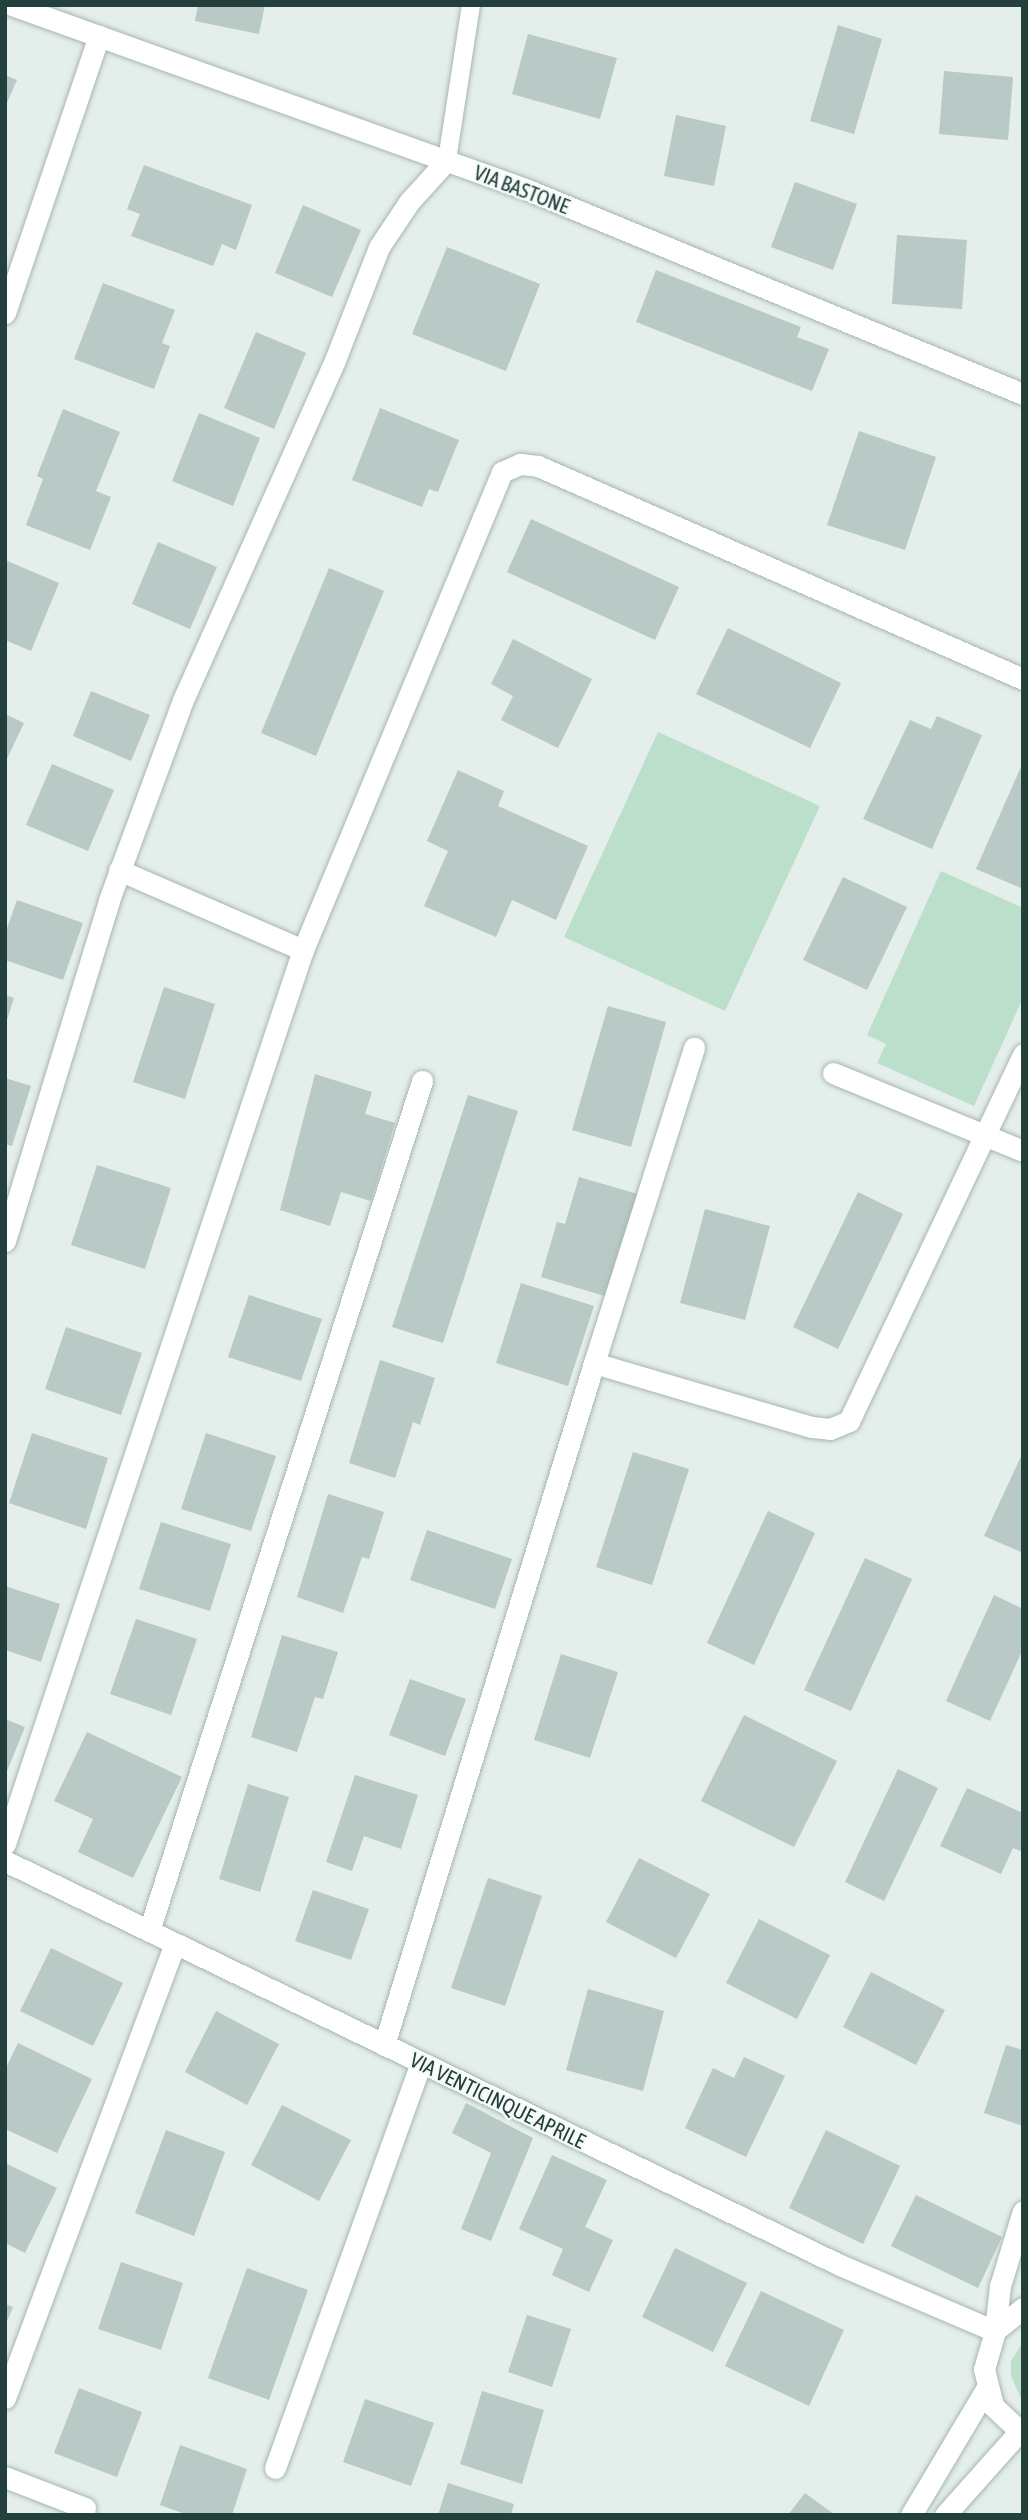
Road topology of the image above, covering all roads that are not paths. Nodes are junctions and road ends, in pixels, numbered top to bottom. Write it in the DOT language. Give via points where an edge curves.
graph roads {
  1 [pos="12,5"];
  2 [pos="471,5"];
  3 [pos="99,36"];
  4 [pos="447,160"];
  5 [pos="5,313"];
  6 [pos="1023,394"];
  7 [pos="1023,679"];
  8 [pos="119,870"];
  9 [pos="303,950"];
  10 [pos="694,1047"];
  11 [pos="1023,1054"];
  12 [pos="833,1073"];
  13 [pos="422,1081"];
  14 [pos="984,1138"];
  15 [pos="1023,1152"];
  16 [pos="5,1241"];
  17 [pos="594,1363"];
  18 [pos="5,1844"];
  19 [pos="5,1861"];
  20 [pos="149,1931"];
  21 [pos="174,1944"];
  22 [pos="384,2045"];
  23 [pos="421,2063"];
  24 [pos="1023,2211"];
  25 [pos="1023,2308"];
  26 [pos="995,2331"];
  27 [pos="986,2389"];
  28 [pos="5,2398"];
  29 [pos="1021,2433"];
  30 [pos="275,2468"];
  31 [pos="5,2477"];
  32 [pos="85,2508"];
  33 [pos="911,2515"];
  34 [pos="945,2515"];
  1 -- 3 [label="street, VIA BASTONE"];
  2 -- 4 [label="lane"];
  3 -- 4 [label="street, VIA BASTONE"];
  3 -- 5 [label="street"];
  4 -- 6 [label="street, VIA BASTONE"];
  4 -- 8 [label="street" via="401,212 368,272 335,360 188,688"];
  7 -- 9 [label="street" via="538,466 510,467 489,495"];
  8 -- 9 [label="street"];
  8 -- 16 [label="street"];
  9 -- 18 [label="street"];
  10 -- 17 [label="street"];
  11 -- 14 [label="street"];
  12 -- 14 [label="street"];
  13 -- 20 [label="street"];
  14 -- 15 [label="street"];
  14 -- 17 [label="street" via="860,1405 840,1427 812,1427"];
  17 -- 22 [label="street"];
  19 -- 20 [label="street, VIA VENTICINQUE APRILE"];
  20 -- 21 [label="street, VIA VENTICINQUE APRILE"];
  21 -- 22 [label="street, VIA VENTICINQUE APRILE"];
  21 -- 28 [label="street"];
  22 -- 23 [label="street, VIA VENTICINQUE APRILE"];
  23 -- 26 [label="street, VIA VENTICINQUE APRILE" via="866,2277"];
  23 -- 30 [label="street"];
  24 -- 26 [label="street" via="1000,2286"];
  25 -- 26 [label="street"];
  26 -- 27 [label="street" via="987,2350"];
  27 -- 29 [label="street" via="993,2406"];
  27 -- 33 [label="street"];
  29 -- 34 [label="street"];
  31 -- 32 [label="street"];
}
